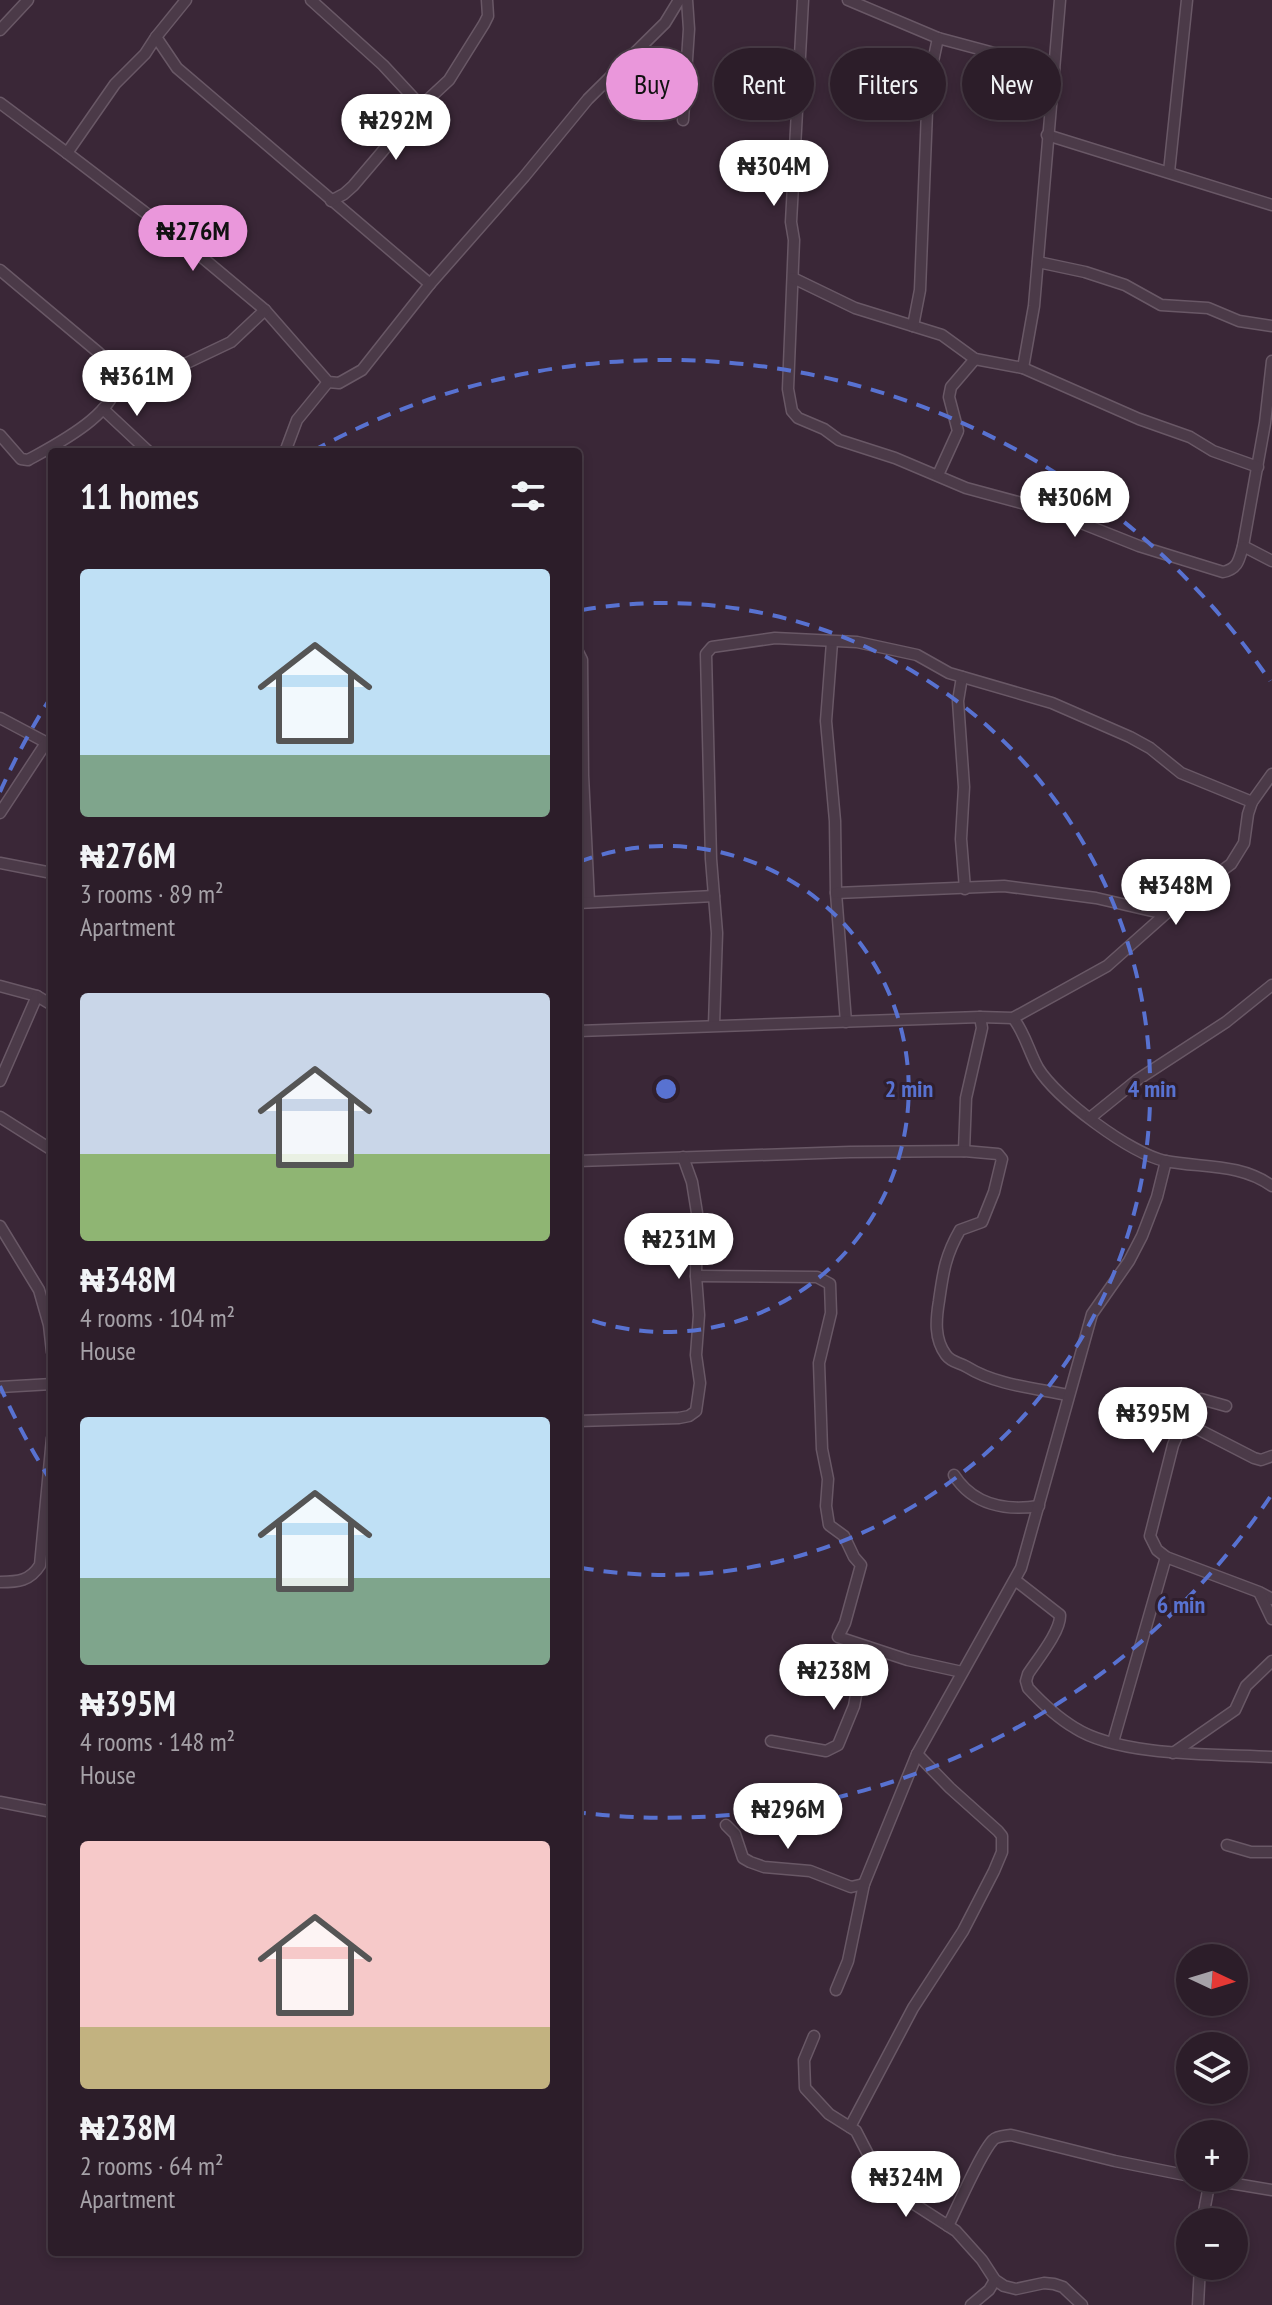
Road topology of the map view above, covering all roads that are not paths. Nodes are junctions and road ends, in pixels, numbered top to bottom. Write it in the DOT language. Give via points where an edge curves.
graph roads {
  1 [pos="28,0"];
  2 [pos="186,0"];
  3 [pos="311,0"];
  4 [pos="487,0"];
  5 [pos="679,0"];
  6 [pos="687,0"];
  7 [pos="803,0"];
  8 [pos="848,0"];
  9 [pos="1060,0"];
  10 [pos="1187,0"];
  11 [pos="0,30"];
  12 [pos="156,37"];
  13 [pos="938,38"];
  14 [pos="688,48"];
  15 [pos="975,48"];
  16 [pos="1056,48"];
  17 [pos="0,103"];
  18 [pos="421,106"];
  19 [pos="1049,120"];
  20 [pos="1047,135"];
  21 [pos="67,153"];
  22 [pos="1169,172"];
  23 [pos="344,194"];
  24 [pos="331,201"];
  25 [pos="1272,205"];
  26 [pos="342,209"];
  27 [pos="1038,262"];
  28 [pos="0,270"];
  29 [pos="793,278"];
  30 [pos="430,284"];
  31 [pos="265,310"];
  32 [pos="913,326"];
  33 [pos="1272,326"];
  34 [pos="975,359"];
  35 [pos="1272,361"];
  36 [pos="1023,368"];
  37 [pos="168,372"];
  38 [pos="328,382"];
  39 [pos="103,409"];
  40 [pos="0,435"];
  41 [pos="48,448"];
  42 [pos="48,448"];
  43 [pos="145,448"];
  44 [pos="286,448"];
  45 [pos="1258,467"];
  46 [pos="938,475"];
  47 [pos="1243,546"];
  48 [pos="1272,561"];
  49 [pos="832,642"];
  50 [pos="962,677"];
  51 [pos="0,718"];
  52 [pos="48,743"];
  53 [pos="48,745"];
  54 [pos="1272,774"];
  55 [pos="1252,802"];
  56 [pos="0,813"];
  57 [pos="582,838"];
  58 [pos="0,863"];
  59 [pos="48,872"];
  60 [pos="965,889"];
  61 [pos="836,893"];
  62 [pos="714,896"];
  63 [pos="583,902"];
  64 [pos="1165,914"];
  65 [pos="1272,985"];
  66 [pos="0,986"];
  67 [pos="37,996"];
  68 [pos="48,1003"];
  69 [pos="980,1017"];
  70 [pos="1013,1018"];
  71 [pos="846,1022"];
  72 [pos="714,1025"];
  73 [pos="582,1031"];
  74 [pos="0,1081"];
  75 [pos="0,1117"];
  76 [pos="1090,1118"];
  77 [pos="48,1147"];
  78 [pos="964,1151"];
  79 [pos="683,1157"];
  80 [pos="582,1161"];
  81 [pos="1166,1161"];
  82 [pos="1272,1186"];
  83 [pos="0,1226"];
  84 [pos="696,1276"];
  85 [pos="48,1322"];
  86 [pos="48,1384"];
  87 [pos="0,1387"];
  88 [pos="1068,1395"];
  89 [pos="1226,1406"];
  90 [pos="582,1421"];
  91 [pos="1182,1421"];
  92 [pos="1272,1456"];
  93 [pos="954,1475"];
  94 [pos="48,1480"];
  95 [pos="1039,1506"];
  96 [pos="1166,1557"];
  97 [pos="1015,1580"];
  98 [pos="0,1582"];
  99 [pos="1259,1592"];
  100 [pos="1272,1599"];
  101 [pos="1272,1619"];
  102 [pos="868,1647"];
  103 [pos="1272,1661"];
  104 [pos="962,1672"];
  105 [pos="771,1741"];
  106 [pos="1113,1742"];
  107 [pos="1172,1753"];
  108 [pos="917,1754"];
  109 [pos="1272,1757"];
  110 [pos="0,1802"];
  111 [pos="48,1811"];
  112 [pos="726,1825"];
  113 [pos="1227,1845"];
  114 [pos="1272,1852"];
  115 [pos="864,1884"];
  116 [pos="836,1990"];
  117 [pos="814,2036"];
  118 [pos="850,2127"];
  119 [pos="1176,2173"];
  120 [pos="1248,2186"];
  121 [pos="1272,2190"];
  122 [pos="948,2226"];
  123 [pos="995,2280"];
  124 [pos="1199,2280"];
  125 [pos="971,2305"];
  126 [pos="1082,2305"];
  127 [pos="1198,2305"];
  1 -- 11 [label="street"];
  2 -- 12 [label="street"];
  3 -- 18 [label="street"];
  4 -- 18 [label="street" via="488,16 479,34 449,80"];
  5 -- 30 [label="street" via="665,23 588,99"];
  6 -- 14 [label="street"];
  7 -- 29 [label="street" via="791,222"];
  8 -- 13 [label="street"];
  9 -- 16 [label="street"];
  10 -- 22 [label="street"];
  12 -- 21 [label="street"];
  12 -- 24 [label="street" via="177,68"];
  13 -- 15 [label="street"];
  13 -- 32 [label="street" via="928,85 920,290"];
  17 -- 21 [label="street"];
  18 -- 23 [label="street"];
  19 -- 20 [label="street"];
  20 -- 22 [label="street"];
  20 -- 27 [label="street"];
  21 -- 31 [label="street"];
  22 -- 25 [label="street"];
  23 -- 24 [label="street"];
  23 -- 26 [label="street"];
  24 -- 26 [label="street"];
  26 -- 30 [label="street"];
  27 -- 33 [label="street" via="1125,285 1161,305 1208,308 1239,321"];
  27 -- 36 [label="street"];
  28 -- 39 [label="street" via="114,368 115,390"];
  29 -- 32 [label="street" via="855,308"];
  29 -- 46 [label="street" via="788,389 792,411 839,440"];
  30 -- 38 [label="street" via="362,370 339,383"];
  31 -- 37 [label="street" via="231,342"];
  31 -- 38 [label="street"];
  32 -- 34 [label="street" via="953,341"];
  34 -- 36 [label="street"];
  34 -- 46 [label="street" via="951,387 958,431"];
  35 -- 45 [label="street"];
  36 -- 45 [label="street"];
  38 -- 44 [label="street" via="297,420"];
  39 -- 41 [label="street"];
  39 -- 43 [label="street"];
  40 -- 42 [label="street" via="21,459"];
  45 -- 47 [label="street"];
  46 -- 47 [label="street" via="1223,572 1238,563"];
  47 -- 48 [label="street"];
  49 -- 50 [label="street" via="889,647"];
  49 -- 61 [label="street" via="826,721"];
  49 -- 62 [label="street" via="775,638 712,647 706,654"];
  50 -- 55 [label="street" via="1052,703 1150,748 1181,773"];
  50 -- 60 [label="street" via="958,701"];
  51 -- 52 [label="street"];
  53 -- 56 [label="street"];
  54 -- 55 [label="street"];
  55 -- 64 [label="street" via="1244,843 1231,864"];
  57 -- 63 [label="street"];
  58 -- 59 [label="street"];
  60 -- 61 [label="street"];
  60 -- 64 [label="street" via="1028,888"];
  61 -- 71 [label="street"];
  62 -- 63 [label="street"];
  62 -- 72 [label="street"];
  64 -- 70 [label="street" via="1107,966"];
  65 -- 76 [label="street"];
  66 -- 67 [label="street"];
  67 -- 68 [label="street"];
  67 -- 74 [label="street"];
  69 -- 70 [label="street"];
  69 -- 71 [label="street"];
  69 -- 78 [label="street" via="966,1098"];
  70 -- 76 [label="street" via="1039,1070"];
  71 -- 72 [label="street"];
  72 -- 73 [label="street"];
  75 -- 77 [label="street"];
  76 -- 81 [label="street" via="1125,1144"];
  78 -- 79 [label="street"];
  78 -- 88 [label="street" via="998,1154 1002,1159 982,1222 960,1230 943,1265 936,1324 941,1346 952,1361 991,1379"];
  79 -- 80 [label="street"];
  79 -- 84 [label="street" via="697,1213"];
  81 -- 82 [label="street" via="1249,1173"];
  81 -- 88 [label="street" via="1142,1236 1092,1314"];
  83 -- 85 [label="street" via="39,1290"];
  84 -- 90 [label="street" via="696,1411 679,1418"];
  84 -- 102 [label="street" via="817,1277 830,1284 831,1313 819,1363 826,1506 829,1525 844,1536 861,1565 838,1637"];
  86 -- 87 [label="street"];
  88 -- 95 [label="street"];
  89 -- 91 [label="street" via="1195,1400"];
  91 -- 92 [label="street" via="1254,1458"];
  91 -- 96 [label="street" via="1150,1536"];
  93 -- 95 [label="street" via="972,1495 1003,1508"];
  94 -- 98 [label="street" via="40,1565 21,1581"];
  95 -- 97 [label="street"];
  96 -- 99 [label="street"];
  96 -- 106 [label="street"];
  97 -- 104 [label="street"];
  97 -- 106 [label="street" via="1060,1615 1055,1633 1028,1674 1028,1688 1075,1729"];
  99 -- 100 [label="street"];
  99 -- 101 [label="street"];
  102 -- 104 [label="street"];
  102 -- 105 [label="street" via="838,1745 826,1751"];
  103 -- 107 [label="street" via="1246,1686 1235,1710"];
  104 -- 108 [label="street"];
  106 -- 107 [label="street"];
  107 -- 109 [label="street"];
  108 -- 115 [label="street"];
  108 -- 118 [label="street" via="998,1831 1002,1852 963,1931 913,2008"];
  110 -- 111 [label="street"];
  112 -- 115 [label="street" via="750,1862 810,1871 851,1887"];
  113 -- 114 [label="street"];
  115 -- 116 [label="street" via="848,1961"];
  117 -- 118 [label="street" via="804,2060 805,2088"];
  118 -- 122 [label="street" via="870,2158 911,2202"];
  119 -- 122 [label="street" via="1000,2136 983,2157"];
  120 -- 121 [label="street"];
  122 -- 123 [label="street"];
  123 -- 125 [label="street"];
  123 -- 126 [label="street" via="1016,2289 1054,2284"];
  124 -- 127 [label="street"];
}
